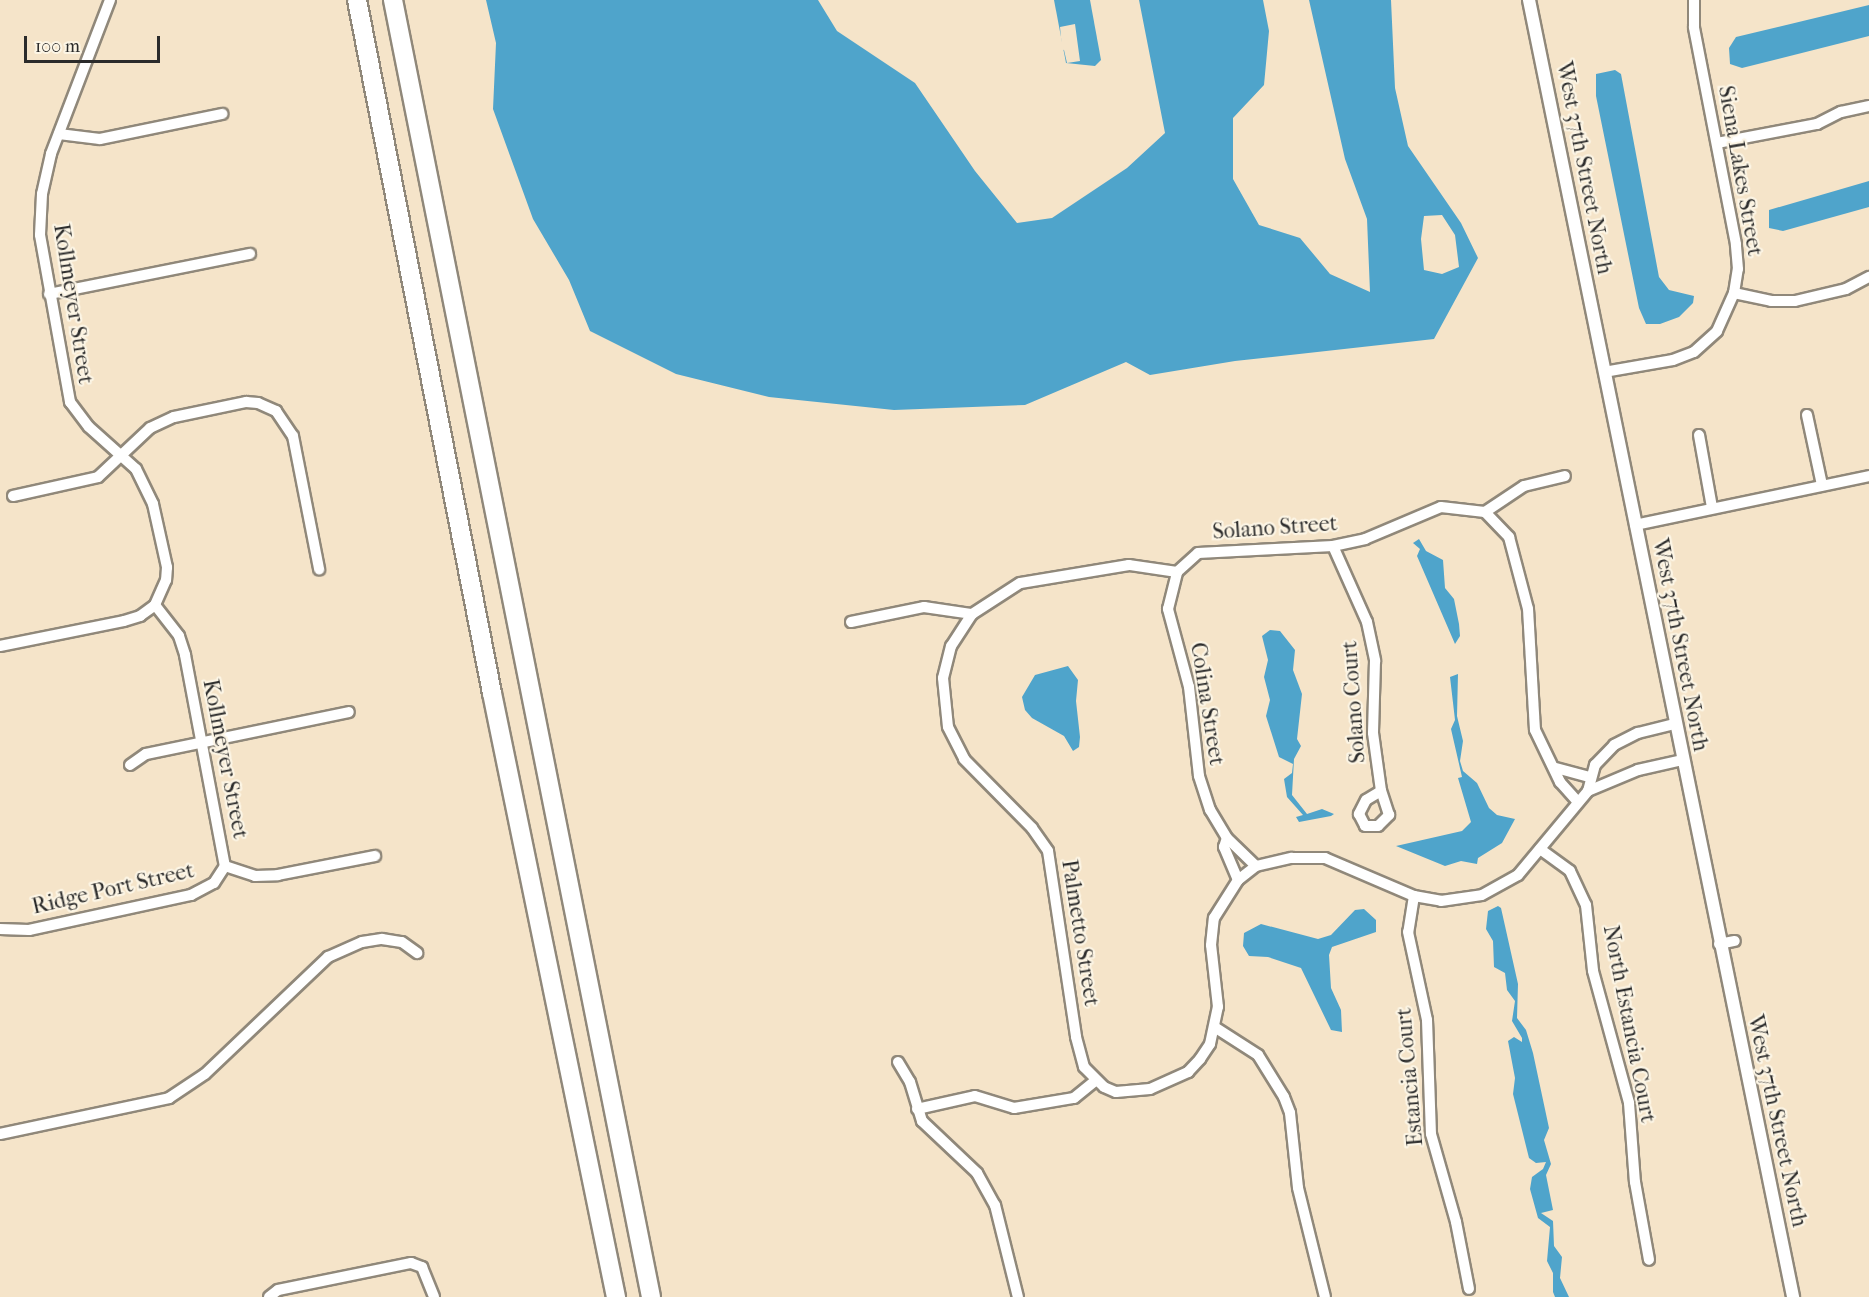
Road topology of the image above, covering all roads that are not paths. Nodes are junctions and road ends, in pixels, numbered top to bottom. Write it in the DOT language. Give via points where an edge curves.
graph roads {
  1 [pos="110,0"];
  2 [pos="357,0"];
  3 [pos="393,0"];
  4 [pos="1529,0"];
  5 [pos="1694,0"];
  6 [pos="1869,106"];
  7 [pos="222,114"];
  8 [pos="59,134"];
  9 [pos="1718,143"];
  10 [pos="250,254"];
  11 [pos="1869,278"];
  12 [pos="1734,293"];
  13 [pos="49,294"];
  14 [pos="1604,372"];
  15 [pos="1807,415"];
  16 [pos="1699,435"];
  17 [pos="123,455"];
  18 [pos="1565,476"];
  19 [pos="1869,476"];
  20 [pos="1822,485"];
  21 [pos="14,496"];
  22 [pos="1712,507"];
  23 [pos="1485,512"];
  24 [pos="1635,525"];
  25 [pos="1333,546"];
  26 [pos="319,569"];
  27 [pos="1177,572"];
  28 [pos="154,605"];
  29 [pos="972,614"];
  30 [pos="851,622"];
  31 [pos="0,646"];
  32 [pos="349,712"];
  33 [pos="1675,724"];
  34 [pos="202,743"];
  35 [pos="1682,760"];
  36 [pos="130,765"];
  37 [pos="1556,768"];
  38 [pos="1589,777"];
  39 [pos="1381,791"];
  40 [pos="1588,791"];
  41 [pos="1576,801"];
  42 [pos="1227,838"];
  43 [pos="1540,849"];
  44 [pos="375,856"];
  45 [pos="225,866"];
  46 [pos="1256,866"];
  47 [pos="1238,880"];
  48 [pos="1414,896"];
  49 [pos="0,929"];
  50 [pos="1735,941"];
  51 [pos="1719,944"];
  52 [pos="417,953"];
  53 [pos="1216,1028"];
  54 [pos="898,1062"];
  55 [pos="1095,1081"];
  56 [pos="917,1109"];
  57 [pos="0,1134"];
  58 [pos="585,1151"];
  59 [pos="627,1184"];
  60 [pos="1649,1260"];
  61 [pos="1469,1289"];
  62 [pos="269,1297"];
  63 [pos="434,1297"];
  64 [pos="608,1297"];
  65 [pos="616,1297"];
  66 [pos="651,1297"];
  67 [pos="659,1297"];
  68 [pos="1018,1297"];
  69 [pos="1325,1297"];
  70 [pos="1793,1297"];
  1 -- 8 [label="street, Kollmeyer Street"];
  2 -- 58 [label="highway"];
  3 -- 59 [label="highway"];
  4 -- 14 [label="street, West 37th Street North"];
  5 -- 9 [label="street, Siena Lakes Street" via="1694,27"];
  6 -- 9 [label="street" via="1841,112 1817,124"];
  7 -- 8 [label="street" via="100,139"];
  8 -- 13 [label="street, Kollmeyer Street" via="45,175 39,217"];
  9 -- 12 [label="street, Siena Lakes Street" via="1736,244"];
  10 -- 13 [label="street"];
  11 -- 12 [label="street" via="1846,289 1795,301 1771,301"];
  12 -- 14 [label="street, Siena Lakes Street" via="1717,331 1694,352 1673,360"];
  13 -- 17 [label="street, Kollmeyer Street" via="70,402 89,427"];
  14 -- 24 [label="street, West 37th Street North"];
  15 -- 20 [label="street"];
  16 -- 22 [label="street"];
  17 -- 21 [label="street" via="107,471 84,482"];
  17 -- 26 [label="street" via="150,428 174,417 246,402 276,411 293,436"];
  17 -- 28 [label="street, Kollmeyer Street" via="136,470 153,504 166,567 166,580"];
  18 -- 23 [label="street" via="1524,486"];
  19 -- 20 [label="street"];
  20 -- 22 [label="street"];
  22 -- 24 [label="street"];
  23 -- 25 [label="street, Solano Street" via="1441,507 1365,539"];
  23 -- 37 [label="street" via="1498,522 1515,550 1532,636 1535,730 1542,751"];
  24 -- 33 [label="street, West 37th Street North"];
  25 -- 27 [label="street, Solano Street" via="1212,550 1190,558"];
  25 -- 39 [label="street, Solano Court" via="1370,635 1377,698 1373,733"];
  27 -- 29 [label="street" via="1129,565 1020,583"];
  27 -- 42 [label="street, Colina Street" via="1168,609 1189,687 1198,776 1210,810"];
  28 -- 31 [label="street" via="140,616 124,621"];
  28 -- 34 [label="street, Kollmeyer Street" via="179,636"];
  29 -- 30 [label="street" via="924,607"];
  29 -- 55 [label="street, Palmetto Street" via="959,631 946,661 942,693 946,719 964,759 1032,828 1048,850 1076,1037 1084,1066"];
  32 -- 34 [label="street"];
  33 -- 35 [label="street, West 37th Street North"];
  33 -- 38 [label="street" via="1638,733 1614,745 1597,761"];
  34 -- 36 [label="street" via="146,754"];
  34 -- 45 [label="street, Kollmeyer Street"];
  35 -- 40 [label="street" via="1638,770"];
  35 -- 51 [label="street, West 37th Street North"];
  37 -- 38 [label="street"];
  37 -- 41 [label="street" via="1560,782"];
  38 -- 40 [label="street"];
  40 -- 41 [label="street"];
  41 -- 43 [label="street"];
  42 -- 46 [label="street, Colina Street"];
  42 -- 47 [label="street, Colina Street" via="1224,847"];
  43 -- 48 [label="street" via="1508,884 1482,896 1441,901"];
  43 -- 60 [label="street, North Estancia Court" via="1570,871 1587,905 1593,970 1629,1103 1635,1182"];
  44 -- 45 [label="street" via="278,875 255,876"];
  45 -- 49 [label="street, Ridge Port Street" via="214,883 191,895 29,930"];
  46 -- 47 [label="street"];
  46 -- 48 [label="street" via="1292,858 1325,858"];
  47 -- 53 [label="street" via="1214,918 1211,945 1218,1007"];
  48 -- 61 [label="street, Estancia Court" via="1408,932 1427,1020 1431,1134 1458,1230"];
  50 -- 51 [label="street"];
  51 -- 70 [label="street, West 37th Street North"];
  52 -- 57 [label="street" via="402,942 382,939 362,942 328,957 206,1074 169,1098"];
  53 -- 55 [label="street" via="1200,1059 1170,1082 1134,1092 1116,1092"];
  53 -- 69 [label="street" via="1258,1055 1284,1097 1290,1113 1298,1188"];
  54 -- 56 [label="street" via="910,1082"];
  55 -- 56 [label="street" via="1074,1098 1023,1107 1000,1105 975,1096"];
  56 -- 68 [label="street" via="934,1134 962,1156 985,1184 996,1205"];
  58 -- 64 [label="highway"];
  58 -- 65 [label="highway"];
  59 -- 66 [label="highway"];
  59 -- 67 [label="highway"];
  62 -- 63 [label="street" via="278,1290 411,1263 422,1267"];
}
